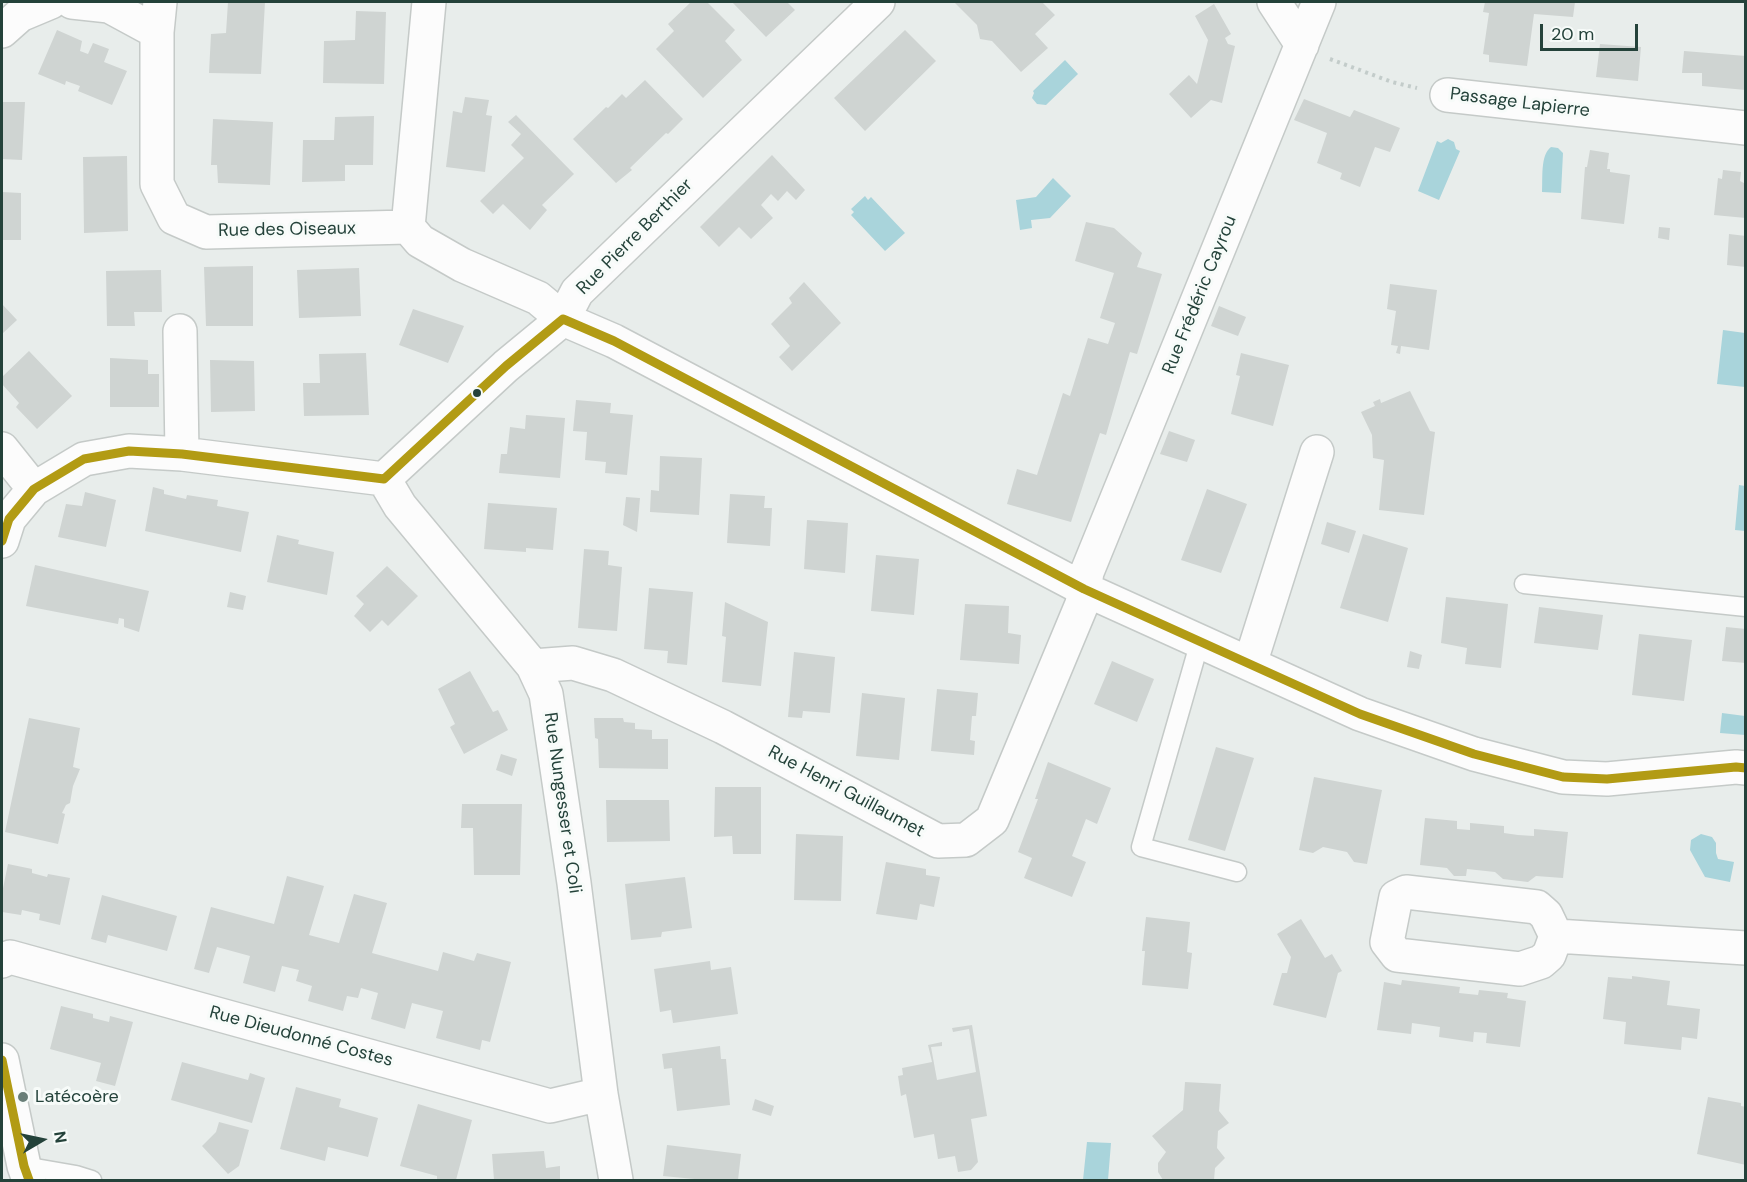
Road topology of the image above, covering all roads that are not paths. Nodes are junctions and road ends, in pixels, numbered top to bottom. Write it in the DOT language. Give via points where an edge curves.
graph roads {
  1 [pos="51,2"];
  2 [pos="72,2"];
  3 [pos="429,2"];
  4 [pos="878,2"];
  5 [pos="1274,2"];
  6 [pos="1319,2"];
  7 [pos="158,17"];
  8 [pos="2,31"];
  9 [pos="1302,45"];
  10 [pos="1447,95"];
  11 [pos="1746,128"];
  12 [pos="408,227"];
  13 [pos="563,319"];
  14 [pos="180,331"];
  15 [pos="2,449"];
  16 [pos="1317,452"];
  17 [pos="182,454"];
  18 [pos="384,478"];
  19 [pos="34,489"];
  20 [pos="2,541"];
  21 [pos="1524,584"];
  22 [pos="1084,589"];
  23 [pos="1746,607"];
  24 [pos="1200,641"];
  25 [pos="1250,664"];
  26 [pos="533,666"];
  27 [pos="1746,768"];
  28 [pos="1237,872"];
  29 [pos="1556,936"];
  30 [pos="1746,948"];
  31 [pos="2,962"];
  32 [pos="2,1060"];
  33 [pos="602,1094"];
  34 [pos="18,1171"];
  35 [pos="92,1180"];
  36 [pos="616,1180"];
  1 -- 8 [label="street" via="20,15"];
  2 -- 7 [label="street"];
  3 -- 12 [label="street"];
  4 -- 13 [label="street, Rue Pierre Berthier" via="577,292"];
  5 -- 9 [label="street"];
  6 -- 9 [label="street, Rue Frédéric Cayrou"];
  7 -- 12 [label="street, Rue des Oiseaux" via="157,184 174,218 206,232"];
  9 -- 22 [label="street, Rue Frédéric Cayrou" via="1087,572"];
  10 -- 11 [label="street, Passage Lapierre"];
  12 -- 13 [label="street" via="420,241 462,265 538,298"];
  13 -- 18 [label="street, Rue Pierre Berthier"];
  13 -- 22 [label="street" via="624,346"];
  14 -- 17 [label="street"];
  15 -- 19 [label="street"];
  16 -- 25 [label="street"];
  17 -- 18 [label="street"];
  17 -- 19 [label="street" via="129,451 84,459"];
  18 -- 26 [label="street, Rue Nungesser et Coli" via="400,506"];
  19 -- 20 [label="street" via="9,519"];
  21 -- 23 [label="lane"];
  22 -- 24 [label="street"];
  22 -- 26 [label="street, Rue Henri Guillaumet" via="1082,604 992,820 966,840 938,841 723,727 613,675 573,663"];
  24 -- 25 [label="street"];
  24 -- 28 [label="lane" via="1141,847"];
  25 -- 27 [label="street" via="1360,714 1474,754 1563,777 1607,779"];
  26 -- 33 [label="street, Rue Nungesser et Coli" via="546,694"];
  29 -- 29 [label="street" via="1546,915 1537,907 1406,892 1396,897 1387,942 1397,955 1520,969 1549,955"];
  29 -- 30 [label="street"];
  31 -- 33 [label="street, Rue Dieudonné Costes" via="10,957 550,1106"];
  32 -- 34 [label="street"];
  33 -- 36 [label="street, Rue Nungesser et Coli"];
  34 -- 35 [label="lane" via="76,1175"];
}
